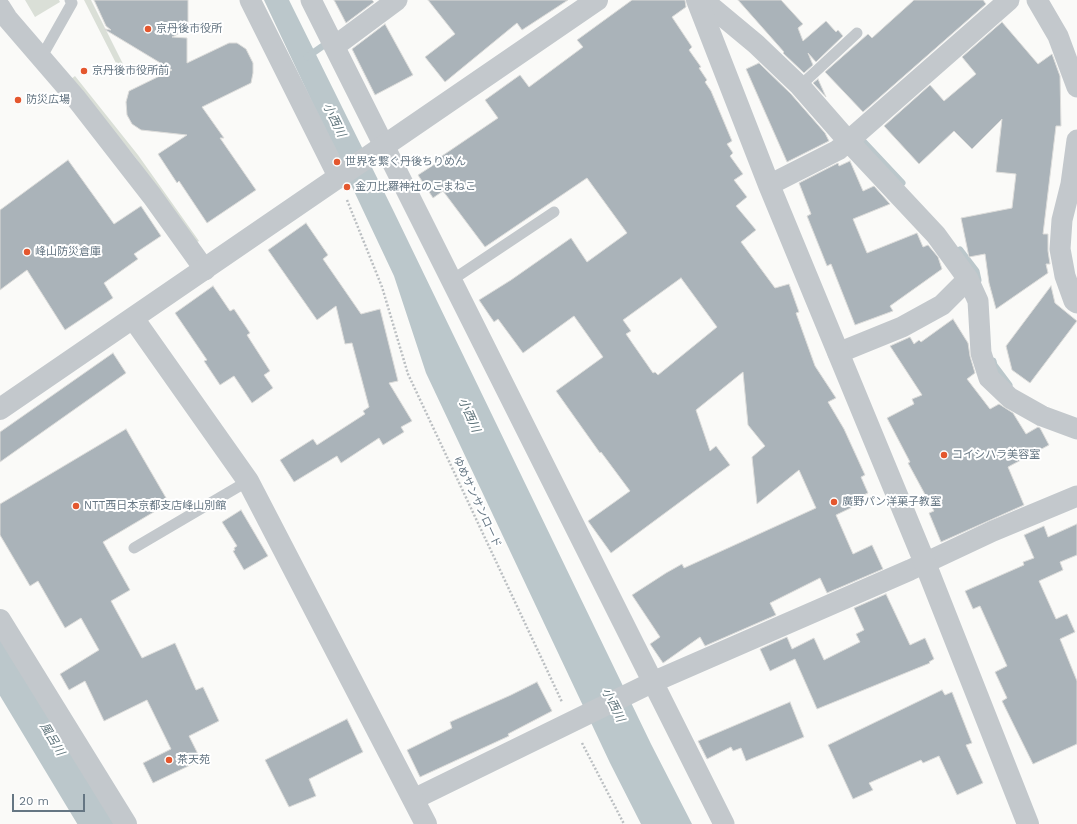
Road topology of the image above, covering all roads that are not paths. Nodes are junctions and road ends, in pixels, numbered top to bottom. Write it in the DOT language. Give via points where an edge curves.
graph roads {
  1 [pos="70,0"];
  2 [pos="250,0"];
  3 [pos="311,0"];
  4 [pos="397,0"];
  5 [pos="597,0"];
  6 [pos="697,0"];
  7 [pos="703,0"];
  8 [pos="1009,0"];
  9 [pos="1037,0"];
  10 [pos="0,7"];
  11 [pos="857,34"];
  12 [pos="335,46"];
  13 [pos="41,58"];
  14 [pos="800,86"];
  15 [pos="1077,87"];
  16 [pos="1077,140"];
  17 [pos="849,142"];
  18 [pos="381,148"];
  19 [pos="340,177"];
  20 [pos="769,185"];
  21 [pos="554,212"];
  22 [pos="205,270"];
  23 [pos="968,279"];
  24 [pos="452,280"];
  25 [pos="1077,303"];
  26 [pos="133,318"];
  27 [pos="838,353"];
  28 [pos="0,409"];
  29 [pos="1077,428"];
  30 [pos="248,480"];
  31 [pos="1077,496"];
  32 [pos="134,548"];
  33 [pos="924,563"];
  34 [pos="0,620"];
  35 [pos="653,682"];
  36 [pos="414,799"];
  37 [pos="126,824"];
  38 [pos="426,824"];
  39 [pos="724,824"];
  40 [pos="1028,824"];
  1 -- 13 [label="lane" via="72,3"];
  2 -- 19 [label="street"];
  3 -- 12 [label="street"];
  4 -- 12 [label="street"];
  5 -- 18 [label="street"];
  6 -- 20 [label="street"];
  7 -- 14 [label="street" via="756,44"];
  8 -- 17 [label="street"];
  9 -- 15 [label="street" via="1058,36"];
  10 -- 13 [label="street"];
  11 -- 14 [label="lane"];
  12 -- 18 [label="street"];
  13 -- 22 [label="street" via="75,97 152,196"];
  14 -- 17 [label="street"];
  16 -- 25 [label="street" via="1071,184 1062,220 1060,249 1065,276"];
  17 -- 20 [label="street"];
  17 -- 23 [label="street" via="936,235"];
  18 -- 19 [label="street"];
  18 -- 24 [label="street"];
  19 -- 22 [label="street"];
  20 -- 27 [label="street"];
  21 -- 24 [label="lane"];
  22 -- 26 [label="street"];
  23 -- 27 [label="street" via="942,304 902,326"];
  23 -- 29 [label="street" via="978,301 981,353 989,378 1010,398 1036,413"];
  24 -- 35 [label="street"];
  26 -- 28 [label="street"];
  26 -- 30 [label="street"];
  27 -- 33 [label="street"];
  30 -- 32 [label="lane"];
  30 -- 36 [label="street"];
  31 -- 33 [label="street" via="992,531"];
  33 -- 35 [label="street"];
  33 -- 40 [label="street"];
  34 -- 37 [label="street"];
  35 -- 36 [label="street"];
  35 -- 39 [label="street"];
  36 -- 38 [label="street"];
}
